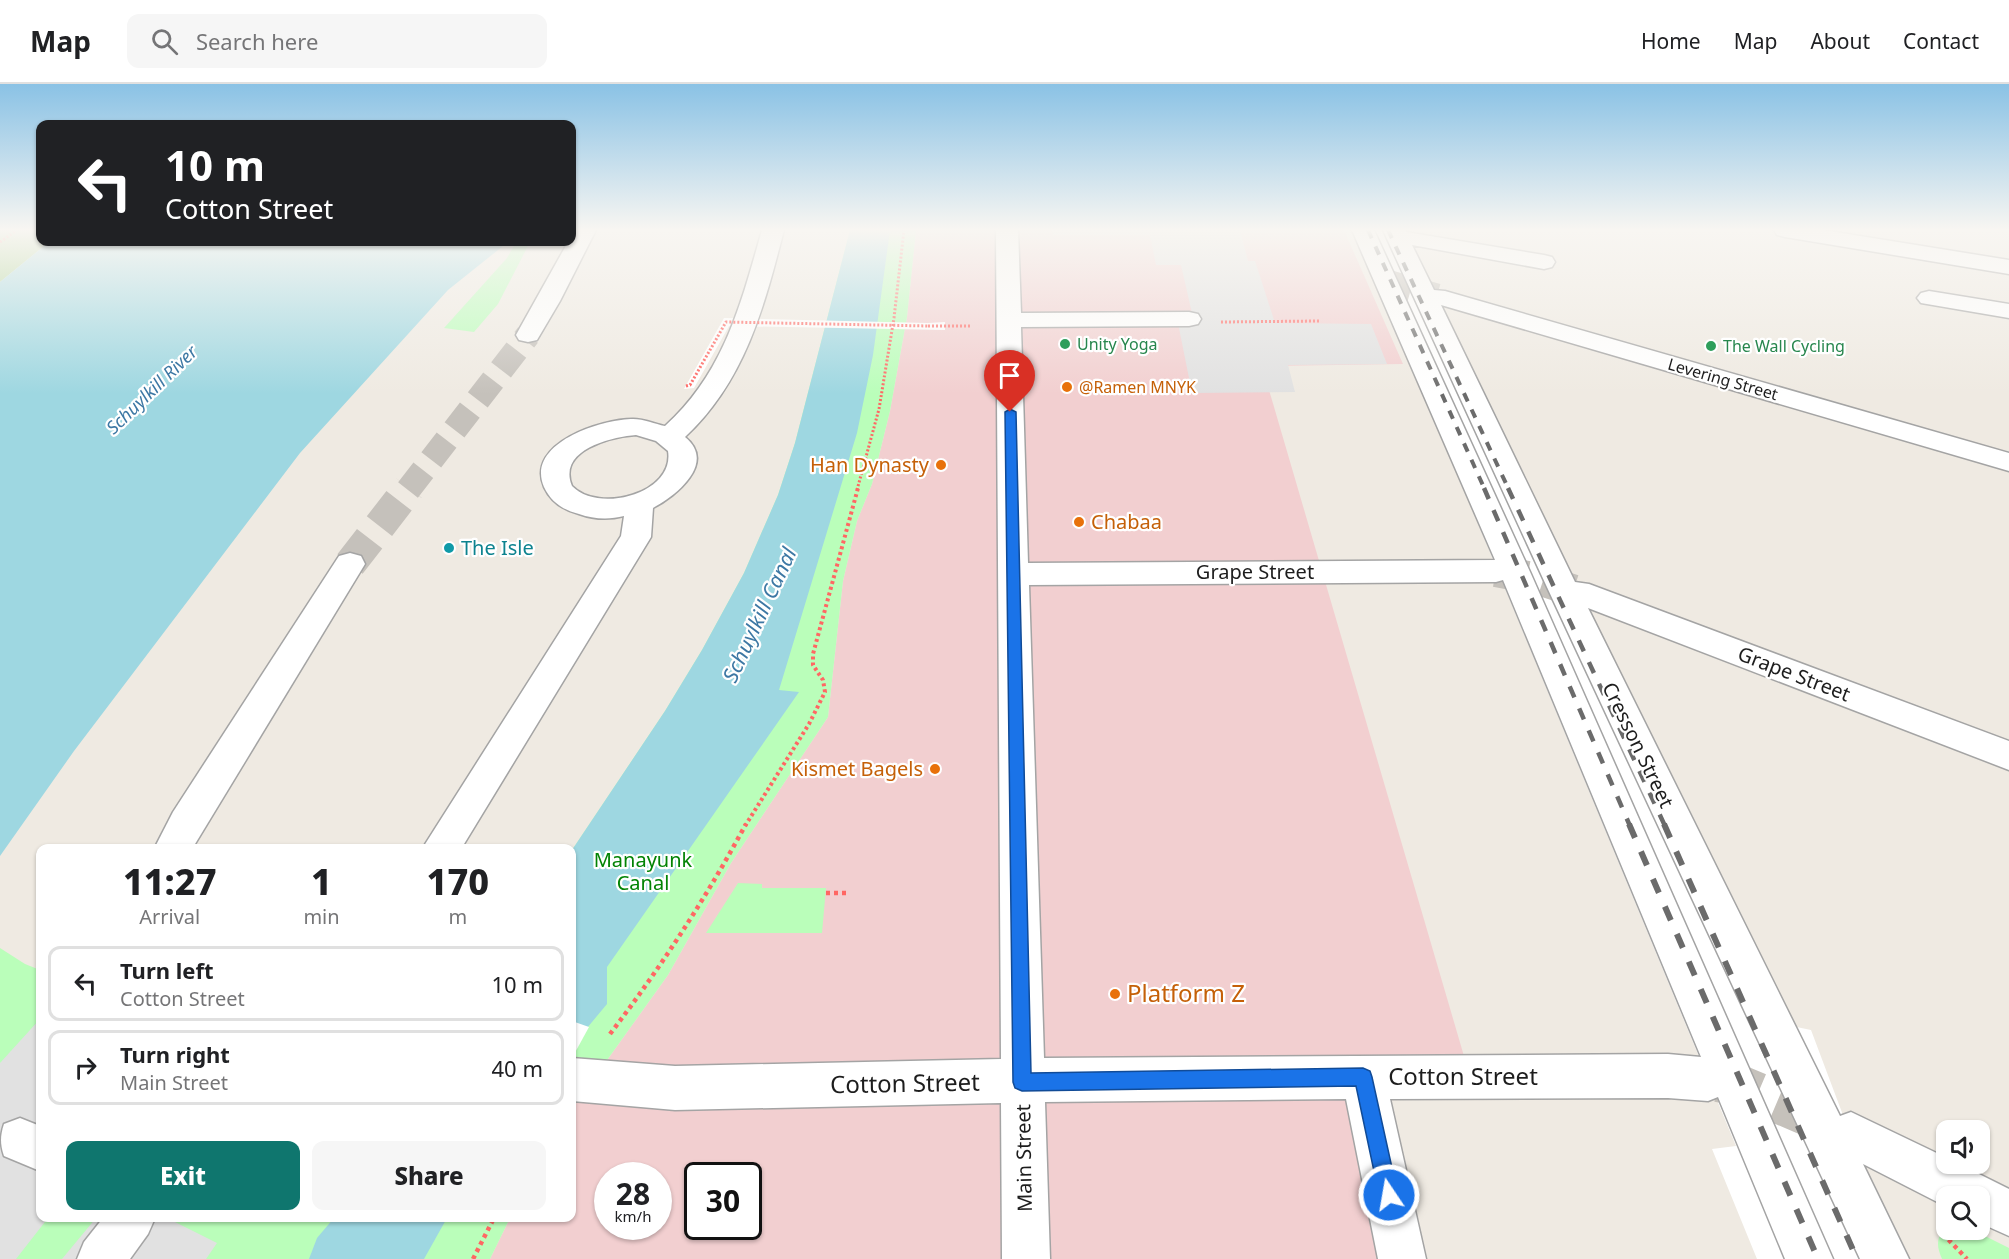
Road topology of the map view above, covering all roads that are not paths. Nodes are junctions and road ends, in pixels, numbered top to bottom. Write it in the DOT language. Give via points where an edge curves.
graph roads {
  1 [pos="557,285"];
  2 [pos="756,285"];
  3 [pos="1008,285"];
  4 [pos="1387,285"];
  5 [pos="1425,285"];
  6 [pos="1437,296"];
  7 [pos="1929,298"];
  8 [pos="2009,311"];
  9 [pos="1189,319"];
  10 [pos="1009,320"];
  11 [pos="528,335"];
  12 [pos="670,436"];
  13 [pos="2009,462"];
  14 [pos="638,504"];
  15 [pos="350,564"];
  16 [pos="1488,571"];
  17 [pos="1013,574"];
  18 [pos="1578,592"];
  19 [pos="2009,756"];
  20 [pos="176,844"];
  21 [pos="444,844"];
  22 [pos="1363,1077"];
  23 [pos="1708,1079"];
  24 [pos="576,1080"];
  25 [pos="1022,1082"];
  26 [pos="1851,1134"];
  27 [pos="1954,1186"];
  28 [pos="1990,1204"];
  29 [pos="2009,1213"];
  30 [pos="129,1222"];
  31 [pos="101,1259"];
  32 [pos="1026,1259"];
  33 [pos="1402,1259"];
  34 [pos="1809,1259"];
  35 [pos="1885,1259"];
  1 -- 11 [label="street"];
  2 -- 12 [label="street" via="736,352 700,409"];
  3 -- 10 [label="street, Main Street"];
  4 -- 34 [label="street" via="1516,574"];
  5 -- 35 [label="street, Cresson Street" via="1561,585"];
  6 -- 13 [label="street, Levering Street"];
  7 -- 8 [label="street"];
  9 -- 10 [label="street"];
  10 -- 17 [label="street, Main Street"];
  12 -- 14 [label="street" via="681,446 681,471 657,496"];
  12 -- 14 [label="street" via="636,427 594,434 576,443 555,469 561,495 574,504 593,509"];
  14 -- 21 [label="street" via="636,537"];
  15 -- 20 [label="street"];
  16 -- 17 [label="street, Grape Street"];
  17 -- 25 [label="street, Main Street"];
  18 -- 19 [label="street, Grape Street"];
  22 -- 23 [label="street, Cotton Street"];
  22 -- 25 [label="street, Cotton Street"];
  22 -- 33 [label="street"];
  24 -- 25 [label="street, Cotton Street" via="675,1088"];
  25 -- 32 [label="street, Main Street"];
  26 -- 27 [label="street"];
  28 -- 29 [label="street"];
  30 -- 31 [label="street"];
}
